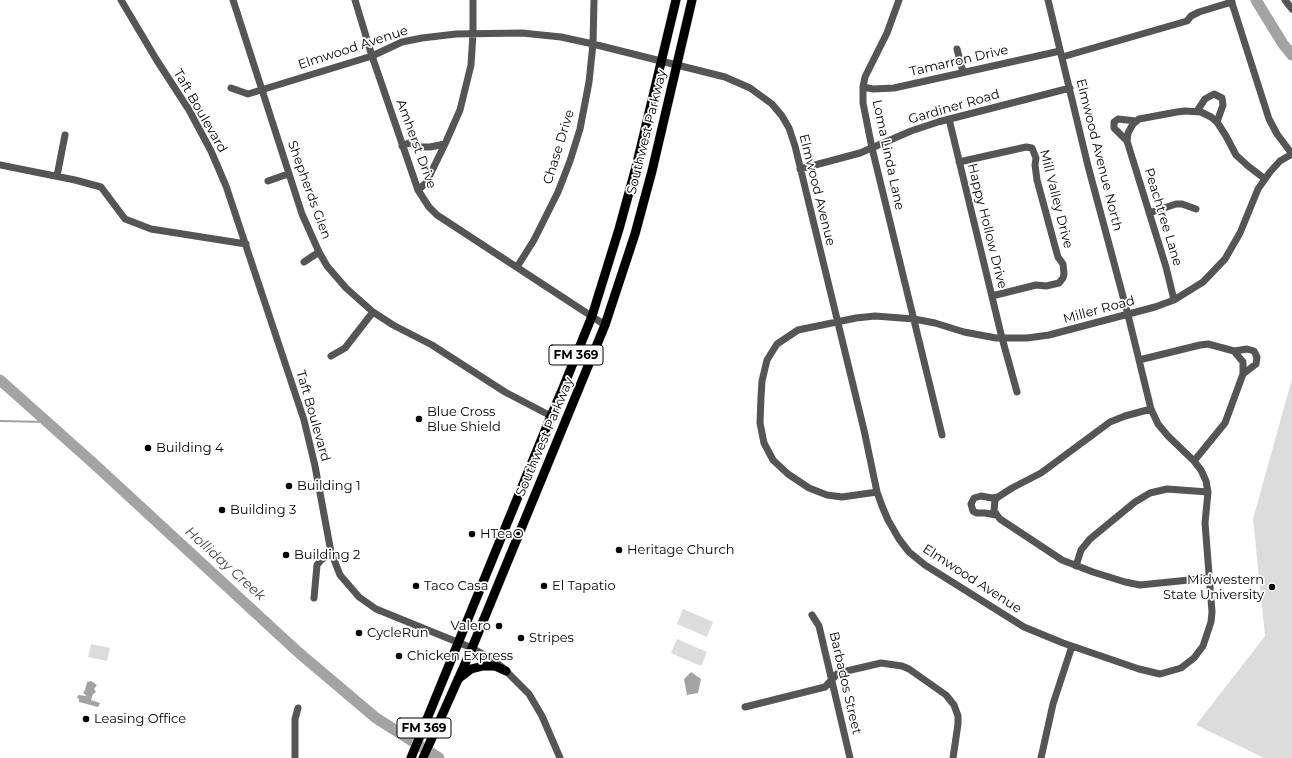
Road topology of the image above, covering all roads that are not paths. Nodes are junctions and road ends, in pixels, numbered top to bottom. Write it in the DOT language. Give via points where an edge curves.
graph roads {
  1 [pos="121,0"];
  2 [pos="233,0"];
  3 [pos="355,0"];
  4 [pos="473,0"];
  5 [pos="594,0"];
  6 [pos="676,0"];
  7 [pos="692,0"];
  8 [pos="899,0"];
  9 [pos="1048,0"];
  10 [pos="1285,0"];
  11 [pos="1232,1"];
  12 [pos="1292,9"];
  13 [pos="473,34"];
  14 [pos="593,44"];
  15 [pos="957,49"];
  16 [pos="1061,54"];
  17 [pos="372,56"];
  18 [pos="661,61"];
  19 [pos="677,65"];
  20 [pos="963,72"];
  21 [pos="863,87"];
  22 [pos="231,88"];
  23 [pos="1070,88"];
  24 [pos="262,90"];
  25 [pos="1197,111"];
  26 [pos="949,119"];
  27 [pos="1136,121"];
  28 [pos="1217,122"];
  29 [pos="65,135"];
  30 [pos="1127,141"];
  31 [pos="445,144"];
  32 [pos="402,146"];
  33 [pos="872,148"];
  34 [pos="1292,154"];
  35 [pos="959,162"];
  36 [pos="0,164"];
  37 [pos="800,169"];
  38 [pos="288,174"];
  39 [pos="57,176"];
  40 [pos="1265,179"];
  41 [pos="268,181"];
  42 [pos="418,190"];
  43 [pos="1196,209"];
  44 [pos="1149,212"];
  45 [pos="246,244"];
  46 [pos="614,247"];
  47 [pos="629,251"];
  48 [pos="319,252"];
  49 [pos="304,262"];
  50 [pos="517,268"];
  51 [pos="992,296"];
  52 [pos="1174,300"];
  53 [pos="373,312"];
  54 [pos="1128,315"];
  55 [pos="592,316"];
  56 [pos="914,319"];
  57 [pos="838,322"];
  58 [pos="605,325"];
  59 [pos="1002,338"];
  60 [pos="1234,351"];
  61 [pos="332,356"];
  62 [pos="1139,360"];
  63 [pos="1243,374"];
  64 [pos="1017,392"];
  65 [pos="1150,409"];
  66 [pos="551,416"];
  67 [pos="942,435"];
  68 [pos="1194,461"];
  69 [pos="878,492"];
  70 [pos="1208,492"];
  71 [pos="998,497"];
  72 [pos="996,515"];
  73 [pos="500,540"];
  74 [pos="514,544"];
  75 [pos="331,552"];
  76 [pos="1076,566"];
  77 [pos="1209,578"];
  78 [pos="314,598"];
  79 [pos="812,615"];
  80 [pos="458,643"];
  81 [pos="1072,646"];
  82 [pos="472,648"];
  83 [pos="506,671"];
  84 [pos="832,678"];
  85 [pos="457,680"];
  86 [pos="745,707"];
  87 [pos="298,708"];
  88 [pos="295,758"];
  89 [pos="411,758"];
  90 [pos="423,758"];
  91 [pos="560,758"];
  92 [pos="850,758"];
  93 [pos="953,758"];
  94 [pos="1041,758"];
  1 -- 45 [label="street, Taft Boulevard" via="202,134 226,186"];
  2 -- 24 [label="street, Shepherds Glen"];
  3 -- 17 [label="street, Amherst Drive"];
  4 -- 13 [label="street"];
  5 -- 14 [label="street, Chase Drive"];
  6 -- 18 [label="main road, Southwest Parkway / FM 369"];
  7 -- 19 [label="main road, Southwest Parkway / FM 369"];
  8 -- 21 [label="street, Loma Linda Lane" via="887,33 868,68"];
  9 -- 16 [label="street, Elmwood Avenue North"];
  10 -- 12 [label="street"];
  11 -- 16 [label="street, Tamarron Drive" via="1191,16 1186,21"];
  11 -- 34 [label="street" via="1269,119"];
  13 -- 14 [label="street, Elmwood Avenue" via="522,33 561,37"];
  13 -- 17 [label="street, Elmwood Avenue" via="402,42"];
  13 -- 31 [label="street" via="470,65 460,110"];
  14 -- 18 [label="street, Elmwood Avenue"];
  14 -- 50 [label="street, Chase Drive" via="580,129 570,161 558,192"];
  15 -- 20 [label="street"];
  16 -- 20 [label="street, Tamarron Drive"];
  16 -- 23 [label="street, Elmwood Avenue North"];
  17 -- 24 [label="street, Elmwood Avenue"];
  17 -- 32 [label="street, Amherst Drive"];
  18 -- 19 [label="street, Elmwood Avenue"];
  18 -- 46 [label="main road, Southwest Parkway / FM 369"];
  19 -- 37 [label="street, Elmwood Avenue" via="724,77 764,97 789,128"];
  19 -- 47 [label="main road, Southwest Parkway / FM 369" via="652,171"];
  20 -- 21 [label="street, Tamarron Drive" via="894,88"];
  21 -- 33 [label="street, Loma Linda Lane" via="863,103"];
  22 -- 24 [label="street, Elmwood Avenue" via="248,94"];
  23 -- 26 [label="street, Gardiner Road"];
  23 -- 54 [label="street, Elmwood Avenue North"];
  24 -- 38 [label="street, Shepherds Glen"];
  25 -- 27 [label="street, Peachtree Lane" via="1177,112"];
  25 -- 28 [label="street, Peachtree Lane"];
  25 -- 28 [label="street" via="1205,99 1214,94 1222,98 1224,105"];
  26 -- 33 [label="street, Gardiner Road" via="911,131"];
  26 -- 35 [label="street, Happy Hollow Drive"];
  27 -- 30 [label="street" via="1130,128"];
  27 -- 30 [label="street, Peachtree Lane" via="1118,119 1114,122 1114,128"];
  28 -- 40 [label="street, Peachtree Lane" via="1236,155"];
  29 -- 39 [label="street"];
  30 -- 44 [label="street, Peachtree Lane"];
  31 -- 32 [label="street" via="422,147 409,143"];
  31 -- 42 [label="street" via="426,183"];
  32 -- 42 [label="street, Amherst Drive"];
  33 -- 37 [label="street, Gardiner Road"];
  33 -- 56 [label="street, Loma Linda Lane"];
  34 -- 40 [label="street, Miller Road" via="1280,161"];
  35 -- 51 [label="street, Happy Hollow Drive"];
  35 -- 51 [label="street, Mill Valley Drive" via="1026,147 1032,148 1036,158 1037,180 1058,257 1063,264 1064,274 1059,283 1036,285"];
  36 -- 39 [label="street"];
  37 -- 57 [label="street, Elmwood Avenue"];
  38 -- 41 [label="street"];
  38 -- 48 [label="street, Shepherds Glen" via="306,228"];
  39 -- 45 [label="street" via="101,187 125,219 151,229"];
  40 -- 52 [label="street, Miller Road" via="1225,259 1203,282"];
  42 -- 50 [label="street, Amherst Drive" via="437,215"];
  43 -- 44 [label="street" via="1176,204"];
  44 -- 52 [label="street, Peachtree Lane"];
  45 -- 75 [label="street, Taft Boulevard" via="304,420"];
  46 -- 47 [label="main road"];
  46 -- 55 [label="main road, Southwest Parkway / FM 369"];
  47 -- 58 [label="main road, Southwest Parkway / FM 369"];
  48 -- 49 [label="street"];
  48 -- 53 [label="street, Shepherds Glen" via="346,288"];
  50 -- 55 [label="street, Amherst Drive"];
  51 -- 59 [label="street, Happy Hollow Drive"];
  52 -- 54 [label="street, Miller Road"];
  53 -- 61 [label="street" via="344,348"];
  53 -- 66 [label="street, Shepherds Glen" via="432,345 505,392"];
  54 -- 59 [label="street, Miller Road" via="1049,335"];
  54 -- 62 [label="street, Elmwood Avenue North"];
  55 -- 58 [label="street, Amherst Drive"];
  55 -- 66 [label="main road, Southwest Parkway / FM 369"];
  56 -- 57 [label="street, Miller Road" via="875,316"];
  56 -- 59 [label="street, Miller Road" via="964,332"];
  56 -- 67 [label="street, Loma Linda Lane"];
  57 -- 69 [label="street, Elmwood Avenue"];
  57 -- 69 [label="street, Miller Road" via="798,330 776,344 771,352 764,370 761,397 760,423 764,443 778,466 809,488 827,495 842,497"];
  58 -- 74 [label="main road, Southwest Parkway / FM 369"];
  59 -- 64 [label="street, Happy Hollow Drive"];
  60 -- 62 [label="street" via="1214,345 1200,345"];
  60 -- 63 [label="street" via="1242,362"];
  60 -- 63 [label="street" via="1247,349 1254,351 1257,357 1256,364"];
  62 -- 65 [label="street, Elmwood Avenue North"];
  63 -- 68 [label="street" via="1225,423"];
  65 -- 68 [label="street, Elmwood Avenue North" via="1168,436"];
  65 -- 71 [label="street" via="1110,422 1041,473"];
  66 -- 73 [label="main road, Southwest Parkway / FM 369"];
  68 -- 70 [label="street, Elmwood Avenue North" via="1206,481"];
  69 -- 81 [label="street, Elmwood Avenue" via="893,530 917,559 1024,627"];
  70 -- 76 [label="street" via="1167,489 1150,493 1090,539 1081,550"];
  70 -- 77 [label="street, Elmwood Avenue" via="1205,523"];
  71 -- 72 [label="street" via="993,506"];
  71 -- 72 [label="street" via="981,496 974,498 971,504 973,511 977,513"];
  72 -- 76 [label="street" via="1062,560"];
  73 -- 74 [label="main road"];
  73 -- 80 [label="main road, Southwest Parkway / FM 369"];
  74 -- 82 [label="main road, Southwest Parkway / FM 369"];
  75 -- 78 [label="street" via="317,565"];
  75 -- 80 [label="street, Taft Boulevard" via="340,575 359,597 376,608"];
  76 -- 77 [label="street" via="1140,585"];
  77 -- 81 [label="street, Elmwood Avenue" via="1212,612 1207,639 1194,658 1181,668 1160,674 1152,673"];
  79 -- 84 [label="street, Barbados Street" via="819,626"];
  80 -- 82 [label="street, Taft Boulevard"];
  80 -- 89 [label="main road, Southwest Parkway / FM 369"];
  81 -- 94 [label="street" via="1053,704"];
  82 -- 83 [label="street, Taft Boulevard"];
  82 -- 85 [label="main road, Southwest Parkway / FM 369"];
  83 -- 85 [label="main road" via="495,666 483,666 472,669"];
  83 -- 91 [label="street, Taft Boulevard" via="529,694 542,716"];
  84 -- 86 [label="street" via="825,687"];
  84 -- 92 [label="street, Barbados Street"];
  84 -- 93 [label="street" via="838,673 881,663 909,669 946,695 954,704 958,724"];
  85 -- 90 [label="main road, Southwest Parkway / FM 369"];
  87 -- 88 [label="street" via="295,719"];
}
